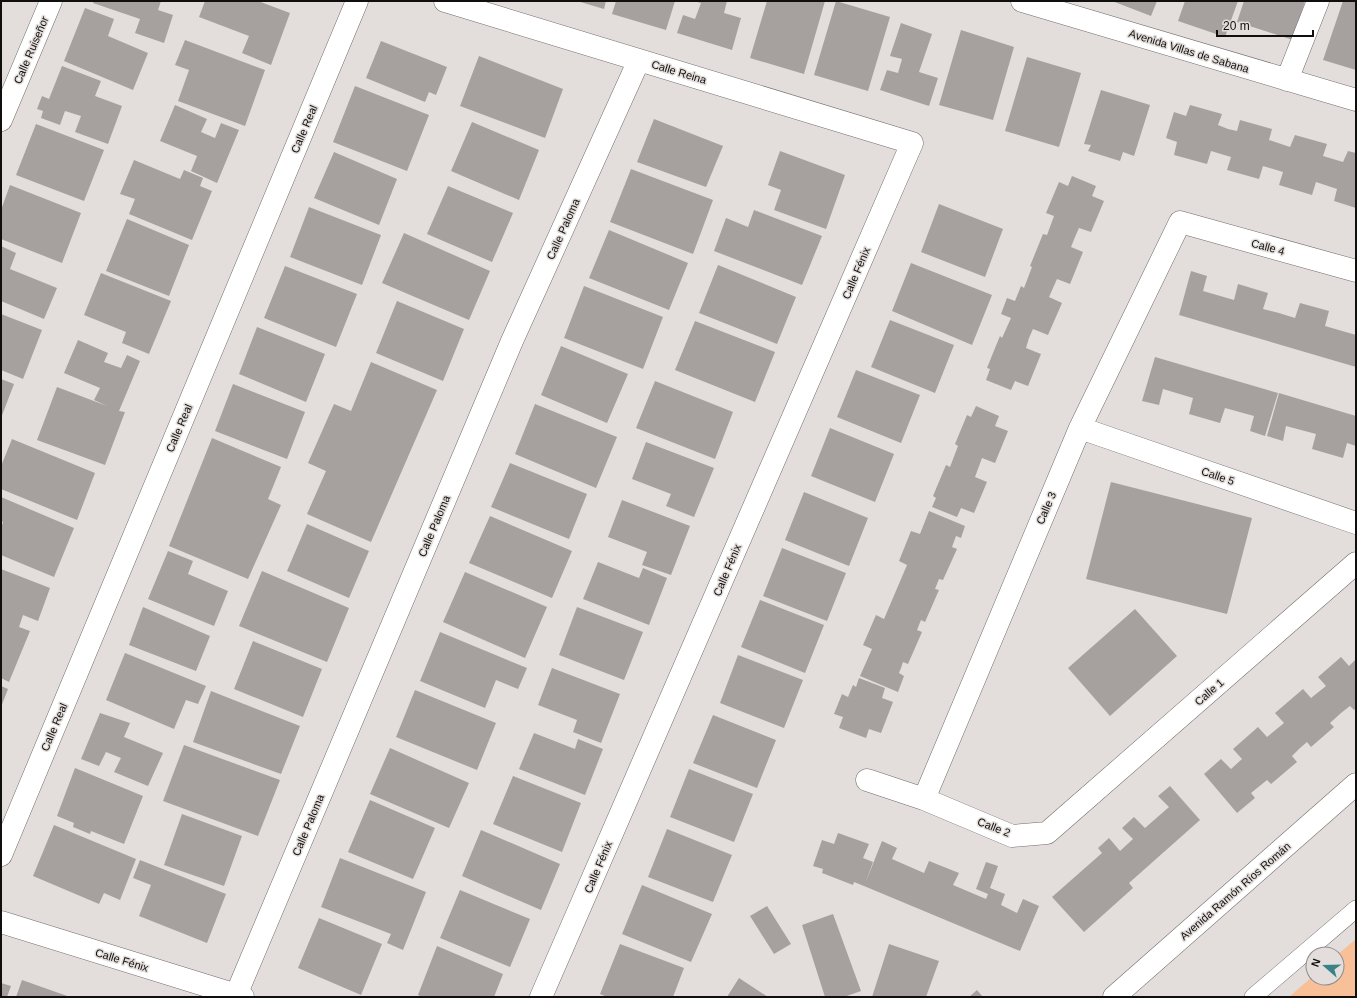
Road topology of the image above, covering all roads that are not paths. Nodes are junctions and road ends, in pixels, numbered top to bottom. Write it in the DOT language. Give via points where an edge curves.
graph roads {
  1 [pos="51,1"];
  2 [pos="357,1"];
  3 [pos="445,1"];
  4 [pos="1022,1"];
  5 [pos="1318,1"];
  6 [pos="639,60"];
  7 [pos="1287,80"];
  8 [pos="1356,100"];
  9 [pos="1,120"];
  10 [pos="912,143"];
  11 [pos="1180,222"];
  12 [pos="1356,271"];
  13 [pos="1080,428"];
  14 [pos="1356,523"];
  15 [pos="1356,563"];
  16 [pos="867,780"];
  17 [pos="1356,784"];
  18 [pos="924,799"];
  19 [pos="1062,820"];
  20 [pos="1,855"];
  21 [pos="1356,909"];
  22 [pos="1,922"];
  23 [pos="240,996"];
  24 [pos="542,997"];
  25 [pos="1114,997"];
  26 [pos="1253,997"];
  1 -- 9 [label="street, Calle Ruiseñor"];
  2 -- 20 [label="street, Calle Real"];
  3 -- 6 [label="street, Calle Reina"];
  4 -- 7 [label="street, Avenida Villas de Sabana"];
  5 -- 7 [label="street"];
  6 -- 10 [label="street, Calle Reina"];
  6 -- 23 [label="street, Calle Paloma" via="512,341"];
  7 -- 8 [label="street, Avenida Villas de Sabana"];
  10 -- 24 [label="street, Calle Fénix"];
  11 -- 12 [label="street, Calle 4"];
  11 -- 13 [label="street, Calle 3"];
  13 -- 14 [label="street, Calle 5"];
  13 -- 18 [label="street, Calle 3"];
  15 -- 19 [label="street, Calle 1"];
  16 -- 18 [label="street, Calle 2"];
  17 -- 25 [label="street, Avenida Ramón Ríos Román"];
  18 -- 19 [label="street, Calle 2" via="1012,836 1047,833"];
  21 -- 26 [label="lane"];
  22 -- 23 [label="street, Calle Fénix"];
}
